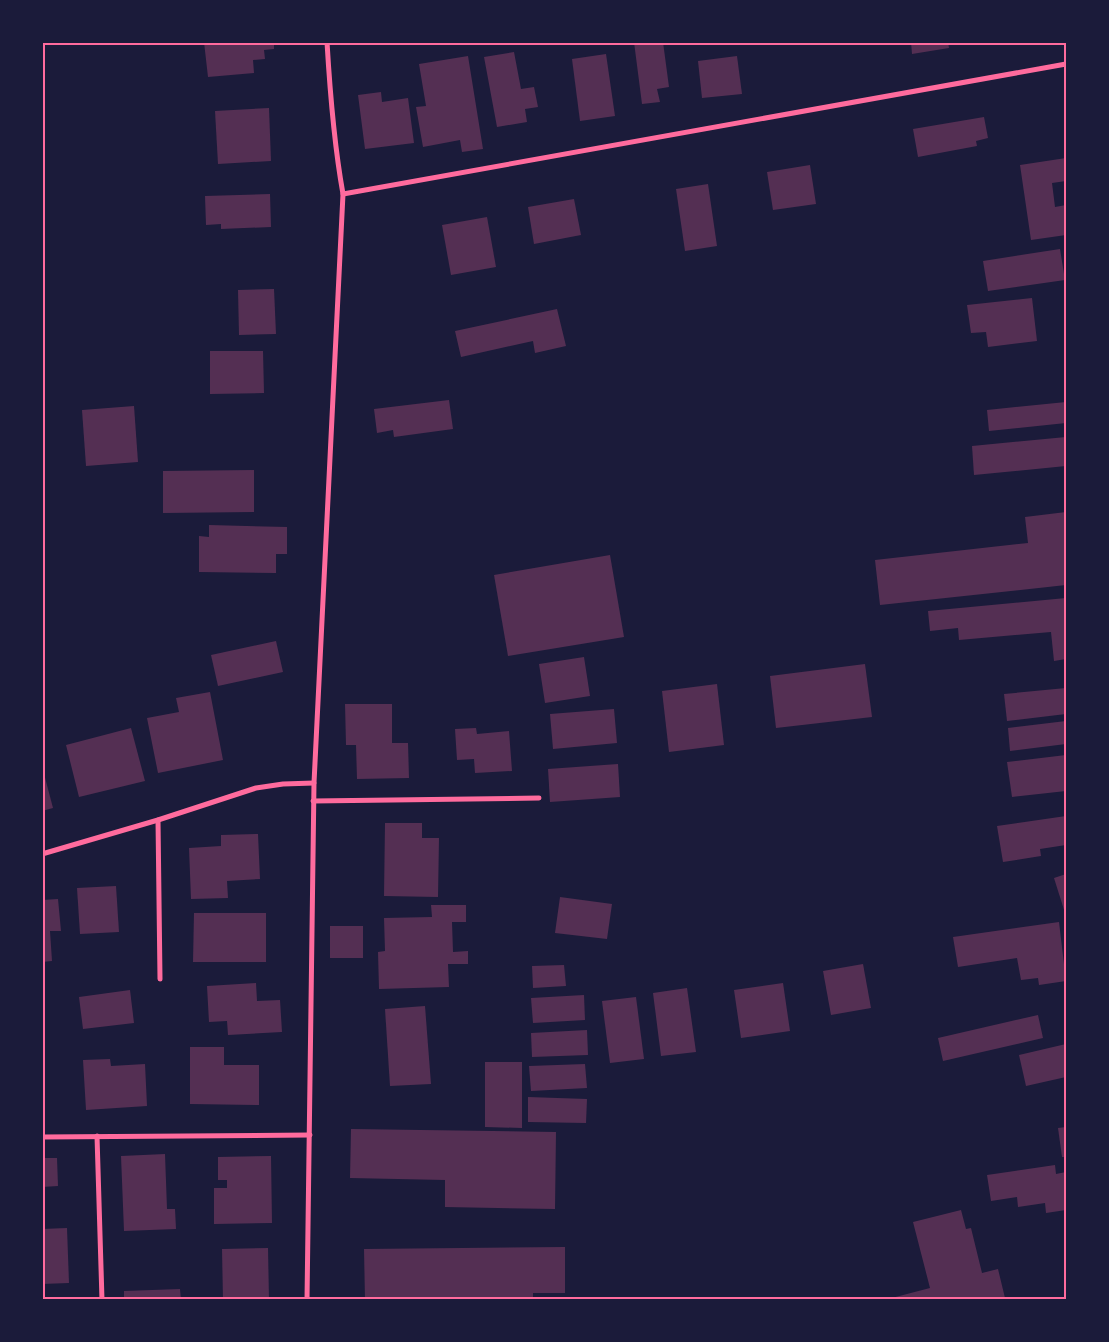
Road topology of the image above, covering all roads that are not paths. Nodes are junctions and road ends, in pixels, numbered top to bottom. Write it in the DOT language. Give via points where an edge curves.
graph roads {
  1 [pos="327,42"];
  2 [pos="1066,64"];
  3 [pos="343,194"];
  4 [pos="314,783"];
  5 [pos="539,798"];
  6 [pos="313,801"];
  7 [pos="158,820"];
  8 [pos="42,854"];
  9 [pos="160,979"];
  10 [pos="310,1135"];
  11 [pos="97,1136"];
  12 [pos="42,1137"];
  13 [pos="102,1300"];
  14 [pos="307,1300"];
  1 -- 3 [label="street" via="337,162"];
  2 -- 3 [label="street"];
  3 -- 4 [label="street"];
  4 -- 6 [label="street"];
  4 -- 7 [label="street" via="256,788"];
  5 -- 6 [label="street"];
  6 -- 10 [label="street"];
  7 -- 8 [label="street"];
  7 -- 9 [label="street"];
  10 -- 11 [label="street"];
  10 -- 14 [label="street"];
  11 -- 12 [label="street"];
  11 -- 13 [label="street"];
}
